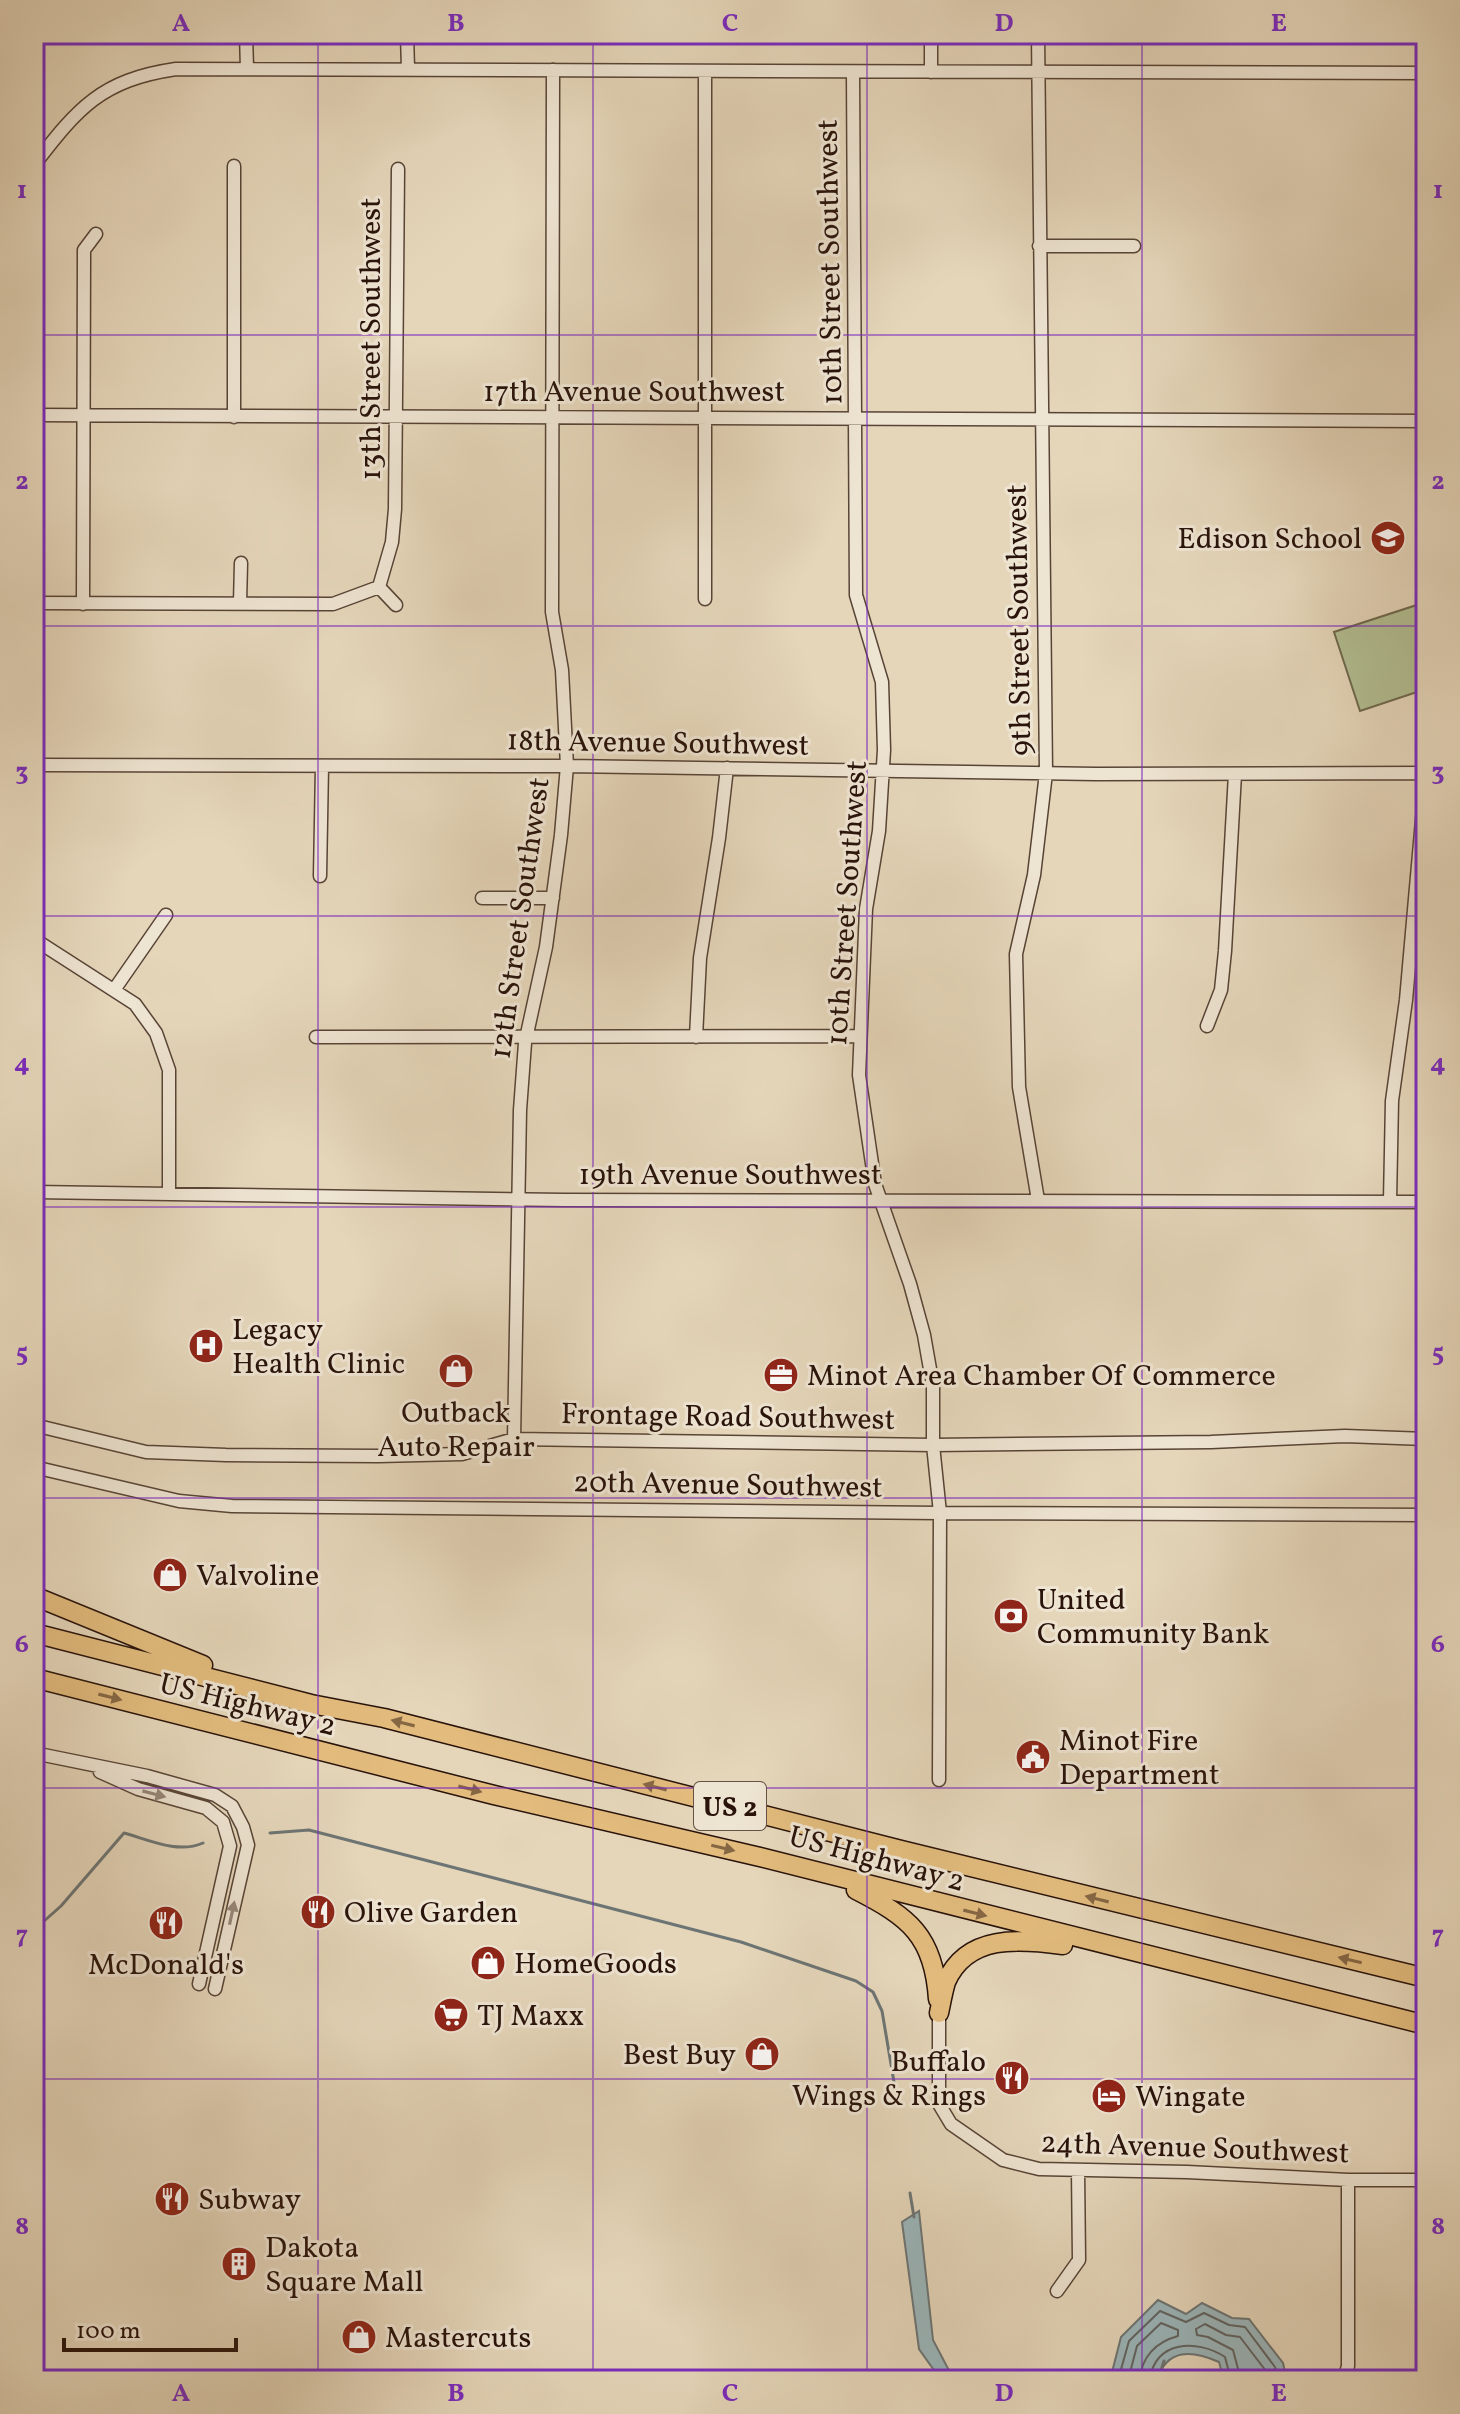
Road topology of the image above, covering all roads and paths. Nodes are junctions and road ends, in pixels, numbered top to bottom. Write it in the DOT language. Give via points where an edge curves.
graph roads {
  1 [pos="246,34"];
  2 [pos="407,34"];
  3 [pos="931,34"];
  4 [pos="1038,34"];
  5 [pos="1424,34"];
  6 [pos="247,69"];
  7 [pos="408,69"];
  8 [pos="553,70"];
  9 [pos="705,71"];
  10 [pos="853,72"];
  11 [pos="931,72"];
  12 [pos="1037,73"];
  13 [pos="1425,73"];
  14 [pos="34,165"];
  15 [pos="234,166"];
  16 [pos="398,169"];
  17 [pos="96,234"];
  18 [pos="1039,246"];
  19 [pos="1134,246"];
  20 [pos="34,415"];
  21 [pos="84,415"];
  22 [pos="394,416"];
  23 [pos="234,417"];
  24 [pos="552,417"];
  25 [pos="703,417"];
  26 [pos="857,417"];
  27 [pos="1042,418"];
  28 [pos="1425,421"];
  29 [pos="241,563"];
  30 [pos="379,587"];
  31 [pos="705,599"];
  32 [pos="34,603"];
  33 [pos="240,603"];
  34 [pos="83,604"];
  35 [pos="396,605"];
  36 [pos="34,765"];
  37 [pos="322,766"];
  38 [pos="567,766"];
  39 [pos="727,768"];
  40 [pos="883,771"];
  41 [pos="1046,773"];
  42 [pos="1235,774"];
  43 [pos="1426,774"];
  44 [pos="320,876"];
  45 [pos="482,898"];
  46 [pos="553,898"];
  47 [pos="166,915"];
  48 [pos="34,939"];
  49 [pos="114,990"];
  50 [pos="1207,1026"];
  51 [pos="860,1036"];
  52 [pos="316,1037"];
  53 [pos="526,1037"];
  54 [pos="696,1037"];
  55 [pos="34,1192"];
  56 [pos="169,1193"];
  57 [pos="518,1199"];
  58 [pos="879,1200"];
  59 [pos="1038,1200"];
  60 [pos="1390,1201"];
  61 [pos="1426,1202"];
  62 [pos="34,1425"];
  63 [pos="514,1439"];
  64 [pos="1426,1439"];
  65 [pos="933,1445"];
  66 [pos="34,1467"];
  67 [pos="940,1513"];
  68 [pos="1426,1515"];
  69 [pos="34,1596"];
  70 [pos="34,1633"];
  71 [pos="34,1678"];
  72 [pos="311,1704"];
  73 [pos="34,1753"];
  74 [pos="82,1765"];
  75 [pos="939,1780"];
  76 [pos="822,1873"];
  77 [pos="1143,1955"];
  78 [pos="1426,1978"];
  79 [pos="199,1984"];
  80 [pos="215,1989"];
  81 [pos="939,2013"];
  82 [pos="1421,2024"];
  83 [pos="1078,2170"];
  84 [pos="1348,2180"];
  85 [pos="1426,2180"];
  86 [pos="1057,2291"];
  87 [pos="1344,2380"];
  1 -- 6 [label="street"];
  2 -- 7 [label="street"];
  3 -- 11 [label="street"];
  4 -- 12 [label="street, 9th Street Southwest"];
  5 -- 13 [label="street"];
  6 -- 7 [label="street"];
  6 -- 14 [label="street" via="144,74 110,89 68,122"];
  7 -- 8 [label="street"];
  8 -- 9 [label="street"];
  8 -- 24 [label="street, 12th Street Southwest"];
  9 -- 10 [label="street"];
  9 -- 25 [label="street"];
  10 -- 11 [label="street"];
  10 -- 26 [label="street, 10th Street Southwest"];
  11 -- 12 [label="street"];
  12 -- 13 [label="street"];
  12 -- 18 [label="street, 9th Street Southwest"];
  13 -- 28 [label="street"];
  15 -- 23 [label="street"];
  16 -- 22 [label="street, 13th Street Southwest"];
  17 -- 21 [label="street" via="84,250"];
  18 -- 19 [label="street"];
  18 -- 27 [label="street, 9th Street Southwest"];
  20 -- 21 [label="street, 17th Avenue Southwest"];
  21 -- 23 [label="street, 17th Avenue Southwest"];
  21 -- 34 [label="street"];
  22 -- 23 [label="street, 17th Avenue Southwest"];
  22 -- 24 [label="street, 17th Avenue Southwest"];
  22 -- 30 [label="street, 13th Street Southwest" via="395,509"];
  24 -- 25 [label="street, 17th Avenue Southwest"];
  24 -- 38 [label="street, 12th Street Southwest" via="552,612 562,670"];
  25 -- 26 [label="street, 17th Avenue Southwest"];
  25 -- 31 [label="street"];
  26 -- 27 [label="street, 17th Avenue Southwest"];
  26 -- 40 [label="street, 10th Street Southwest" via="856,595 882,682"];
  27 -- 28 [label="street, 17th Avenue Southwest"];
  27 -- 41 [label="street, 9th Street Southwest"];
  29 -- 33 [label="street"];
  30 -- 33 [label="street" via="333,604"];
  30 -- 35 [label="street"];
  32 -- 34 [label="street"];
  33 -- 34 [label="street"];
  36 -- 37 [label="street, 18th Avenue Southwest"];
  37 -- 38 [label="street, 18th Avenue Southwest"];
  37 -- 44 [label="street"];
  38 -- 39 [label="street, 18th Avenue Southwest"];
  38 -- 46 [label="street, 12th Street Southwest"];
  39 -- 40 [label="street, 18th Avenue Southwest"];
  39 -- 54 [label="street" via="700,958"];
  40 -- 41 [label="street, 18th Avenue Southwest"];
  40 -- 51 [label="street, 10th Street Southwest" via="866,909"];
  41 -- 42 [label="street, 18th Avenue Southwest"];
  41 -- 59 [label="street, 9th Street Southwest" via="1034,875 1016,954 1019,1087"];
  42 -- 43 [label="street, 18th Avenue Southwest"];
  42 -- 50 [label="street" via="1221,990"];
  43 -- 60 [label="street" via="1408,986 1392,1101"];
  45 -- 46 [label="street"];
  46 -- 53 [label="street, 12th Street Southwest"];
  47 -- 49 [label="street"];
  48 -- 49 [label="street"];
  49 -- 56 [label="street" via="135,1004 156,1033 169,1070"];
  51 -- 54 [label="street"];
  51 -- 58 [label="street, 10th Street Southwest" via="859,1075"];
  52 -- 53 [label="street"];
  53 -- 54 [label="street"];
  53 -- 57 [label="street, 12th Street Southwest"];
  55 -- 56 [label="street, 19th Avenue Southwest"];
  56 -- 57 [label="street, 19th Avenue Southwest"];
  57 -- 58 [label="street, 19th Avenue Southwest"];
  57 -- 63 [label="street, 12th Street Southwest"];
  58 -- 59 [label="street, 19th Avenue Southwest"];
  58 -- 65 [label="street, 10th Street Southwest" via="924,1335 933,1386"];
  59 -- 60 [label="street, 19th Avenue Southwest"];
  60 -- 61 [label="street, 19th Avenue Southwest"];
  62 -- 63 [label="street, Frontage Road Southwest" via="146,1452 226,1455 462,1454"];
  63 -- 65 [label="street, Frontage Road Southwest"];
  64 -- 65 [label="street, Frontage Road Southwest"];
  65 -- 67 [label="street, 10th Street Southwest"];
  66 -- 67 [label="street, 20th Avenue Southwest" via="179,1501 232,1506"];
  67 -- 68 [label="street, 20th Avenue Southwest"];
  67 -- 75 [label="street, 10th Street Southwest"];
  69 -- 72 [label="highway"];
  70 -- 72 [label="highway, US Highway 2 / US 2"];
  71 -- 76 [label="highway, US Highway 2 / US 2, one-way"];
  78 -- 72 [label="highway, US Highway 2 / US 2, one-way"];
  73 -- 74 [label="street"];
  74 -- 79 [label="street, one-way" via="138,1789 206,1808 223,1822 230,1846"];
  80 -- 74 [label="street, one-way" via="248,1845 232,1806 215,1795 147,1776"];
  76 -- 77 [label="highway, US Highway 2 / US 2, one-way"];
  76 -- 81 [label="highway" via="878,1901 916,1928 931,1958"];
  77 -- 81 [label="highway" via="1038,1942 990,1943 964,1957 947,1982"];
  77 -- 82 [label="highway, US Highway 2 / US 2"];
  81 -- 83 [label="street, 24th Avenue Southwest" via="939,2104 951,2124 1003,2160 1039,2169"];
  83 -- 84 [label="street, 24th Avenue Southwest"];
  83 -- 86 [label="street" via="1079,2260"];
  84 -- 85 [label="street, 24th Avenue Southwest"];
  84 -- 87 [label="street"];
}
